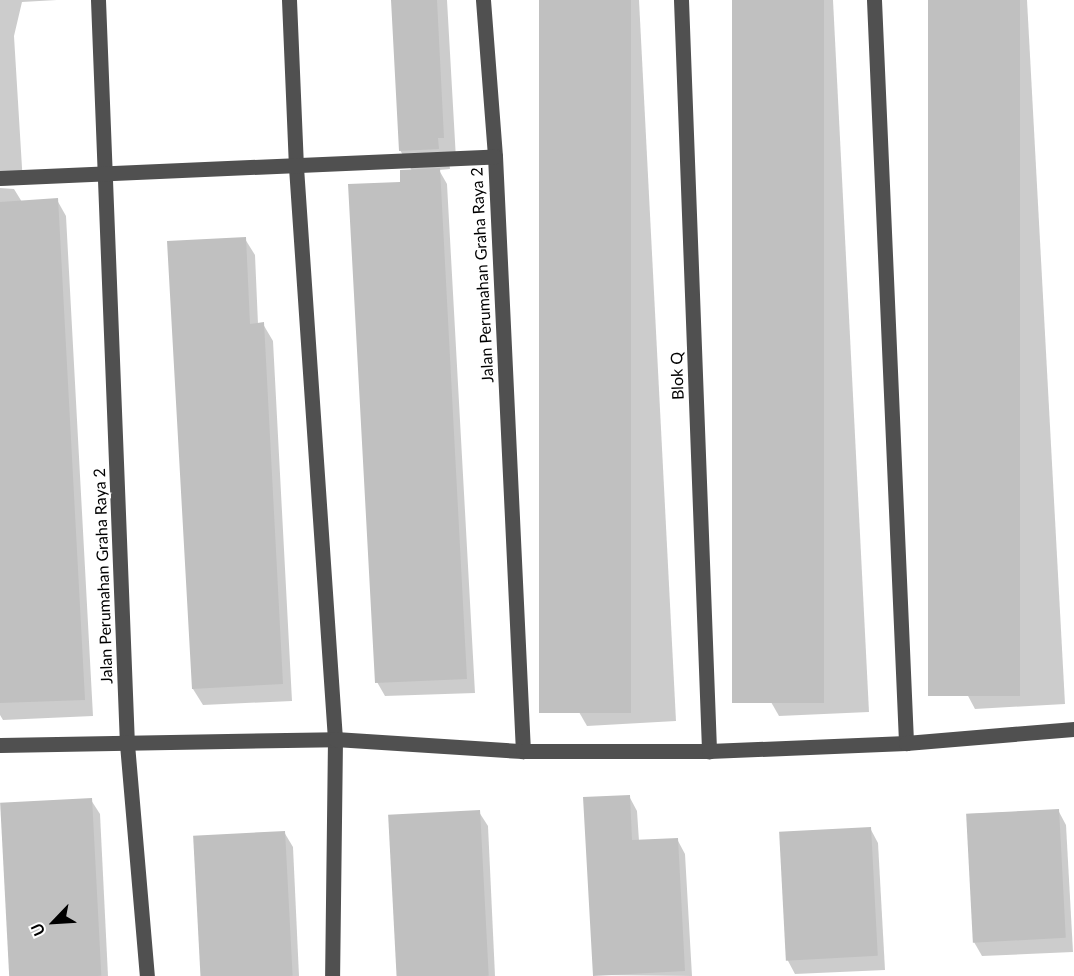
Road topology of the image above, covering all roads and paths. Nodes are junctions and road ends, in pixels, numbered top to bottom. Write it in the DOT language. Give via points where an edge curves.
graph roads {
  1 [pos="98,0"];
  2 [pos="289,0"];
  3 [pos="483,0"];
  4 [pos="681,0"];
  5 [pos="874,0"];
  6 [pos="495,156"];
  7 [pos="296,167"];
  8 [pos="107,174"];
  9 [pos="0,178"];
  10 [pos="1074,729"];
  11 [pos="335,739"];
  12 [pos="906,743"];
  13 [pos="127,744"];
  14 [pos="0,745"];
  15 [pos="523,751"];
  16 [pos="710,751"];
  17 [pos="147,976"];
  18 [pos="332,976"];
  1 -- 8 [label="street, Jalan Perumahan Graha Raya 2"];
  2 -- 7 [label="street"];
  3 -- 6 [label="street, Jalan Perumahan Graha Raya 2"];
  4 -- 16 [label="street, Blok Q"];
  5 -- 12 [label="street"];
  6 -- 7 [label="street, Jalan Perumahan Graha Raya 2"];
  6 -- 15 [label="street, Jalan Perumahan Graha Raya 2"];
  7 -- 8 [label="street, Jalan Perumahan Graha Raya 2"];
  7 -- 11 [label="street"];
  8 -- 9 [label="street, Jalan Perumahan Graha Raya 2"];
  8 -- 13 [label="street, Jalan Perumahan Graha Raya 2"];
  10 -- 12 [label="street"];
  11 -- 13 [label="street"];
  11 -- 15 [label="street"];
  11 -- 18 [label="street"];
  12 -- 16 [label="street"];
  13 -- 14 [label="street"];
  13 -- 17 [label="street, Jalan Perumahan Graha Raya 2"];
  15 -- 16 [label="street"];
}
